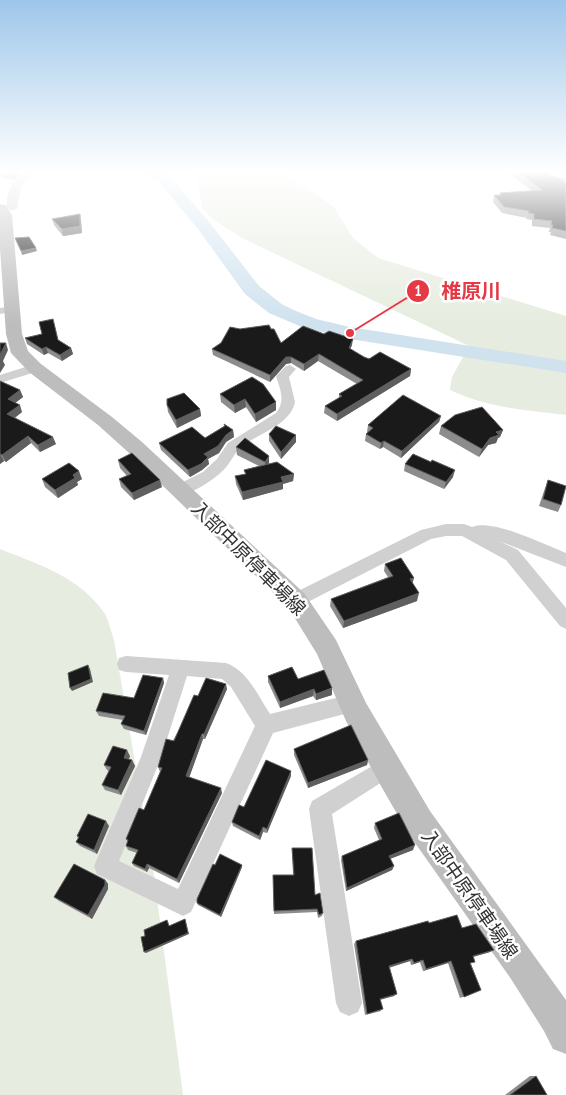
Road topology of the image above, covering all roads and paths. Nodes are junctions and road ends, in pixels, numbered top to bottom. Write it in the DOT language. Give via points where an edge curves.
graph roads {
  1 [pos="6,222"];
  2 [pos="7,310"];
  3 [pos="35,368"];
  4 [pos="290,369"];
  5 [pos="0,379"];
  6 [pos="180,490"];
  7 [pos="472,534"];
  8 [pos="566,560"];
  9 [pos="296,600"];
  10 [pos="566,621"];
  11 [pos="126,664"];
  12 [pos="181,667"];
  13 [pos="352,703"];
  14 [pos="266,725"];
  15 [pos="386,768"];
  16 [pos="349,1003"];
  17 [pos="566,1036"];
  1 -- 2 [label="main road, 入部中原停車場線" via="5,243 11,279"];
  2 -- 3 [label="main road, 入部中原停車場線" via="20,353"];
  3 -- 5 [label="street"];
  3 -- 6 [label="main road, 入部中原停車場線" via="105,422"];
  4 -- 6 [label="street" via="282,376 290,396 286,411 233,446 208,476"];
  6 -- 9 [label="main road, 入部中原停車場線"];
  7 -- 8 [label="street" via="479,530 493,532"];
  7 -- 9 [label="street" via="464,530 427,534"];
  7 -- 10 [label="street" via="512,555"];
  9 -- 13 [label="main road, 入部中原停車場線" via="327,648"];
  11 -- 12 [label="street"];
  12 -- 14 [label="street" via="226,671 238,682"];
  12 -- 14 [label="street" via="151,758 105,866 183,904"];
  13 -- 14 [label="street"];
  13 -- 15 [label="main road, 入部中原停車場線"];
  15 -- 16 [label="street" via="320,809"];
  15 -- 17 [label="main road, 入部中原停車場線" via="419,822 538,989"];
}
